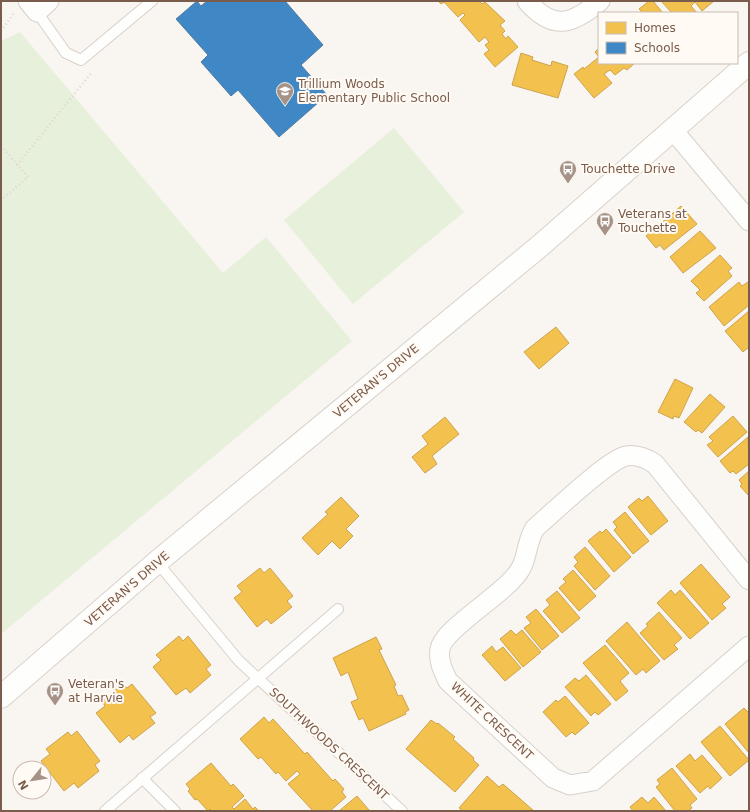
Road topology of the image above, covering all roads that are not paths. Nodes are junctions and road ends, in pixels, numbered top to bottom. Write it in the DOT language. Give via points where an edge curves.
graph roads {
  1 [pos="152,1"];
  2 [pos="527,1"];
  3 [pos="600,1"];
  4 [pos="33,5"];
  5 [pos="749,63"];
  6 [pos="672,129"];
  7 [pos="749,221"];
  8 [pos="157,562"];
  9 [pos="749,580"];
  10 [pos="338,609"];
  11 [pos="749,646"];
  12 [pos="257,678"];
  13 [pos="1,697"];
  14 [pos="142,778"];
  15 [pos="104,811"];
  16 [pos="175,811"];
  17 [pos="402,811"];
  1 -- 4 [label="lane" via="81,60 66,53"];
  2 -- 3 [label="street" via="537,13 551,21 562,23 587,12"];
  5 -- 6 [label="main road, VETERAN'S DRIVE"];
  6 -- 7 [label="street"];
  6 -- 8 [label="main road, VETERAN'S DRIVE" via="541,244"];
  8 -- 12 [label="lane, SOUTHWOODS CRESCENT" via="239,661"];
  8 -- 13 [label="main road, VETERAN'S DRIVE"];
  9 -- 11 [label="street, WHITE CRESCENT" via="655,464 642,456 626,456 610,464 535,528 529,538 522,568 512,580 448,636 440,648 440,664 448,681 553,778 570,785 593,781"];
  10 -- 12 [label="lane, SOUTHWOODS CRESCENT"];
  12 -- 14 [label="lane, SOUTHWOODS CRESCENT"];
  12 -- 17 [label="lane, SOUTHWOODS CRESCENT"];
  14 -- 15 [label="lane, SOUTHWOODS CRESCENT"];
  14 -- 16 [label="lane"];
}
